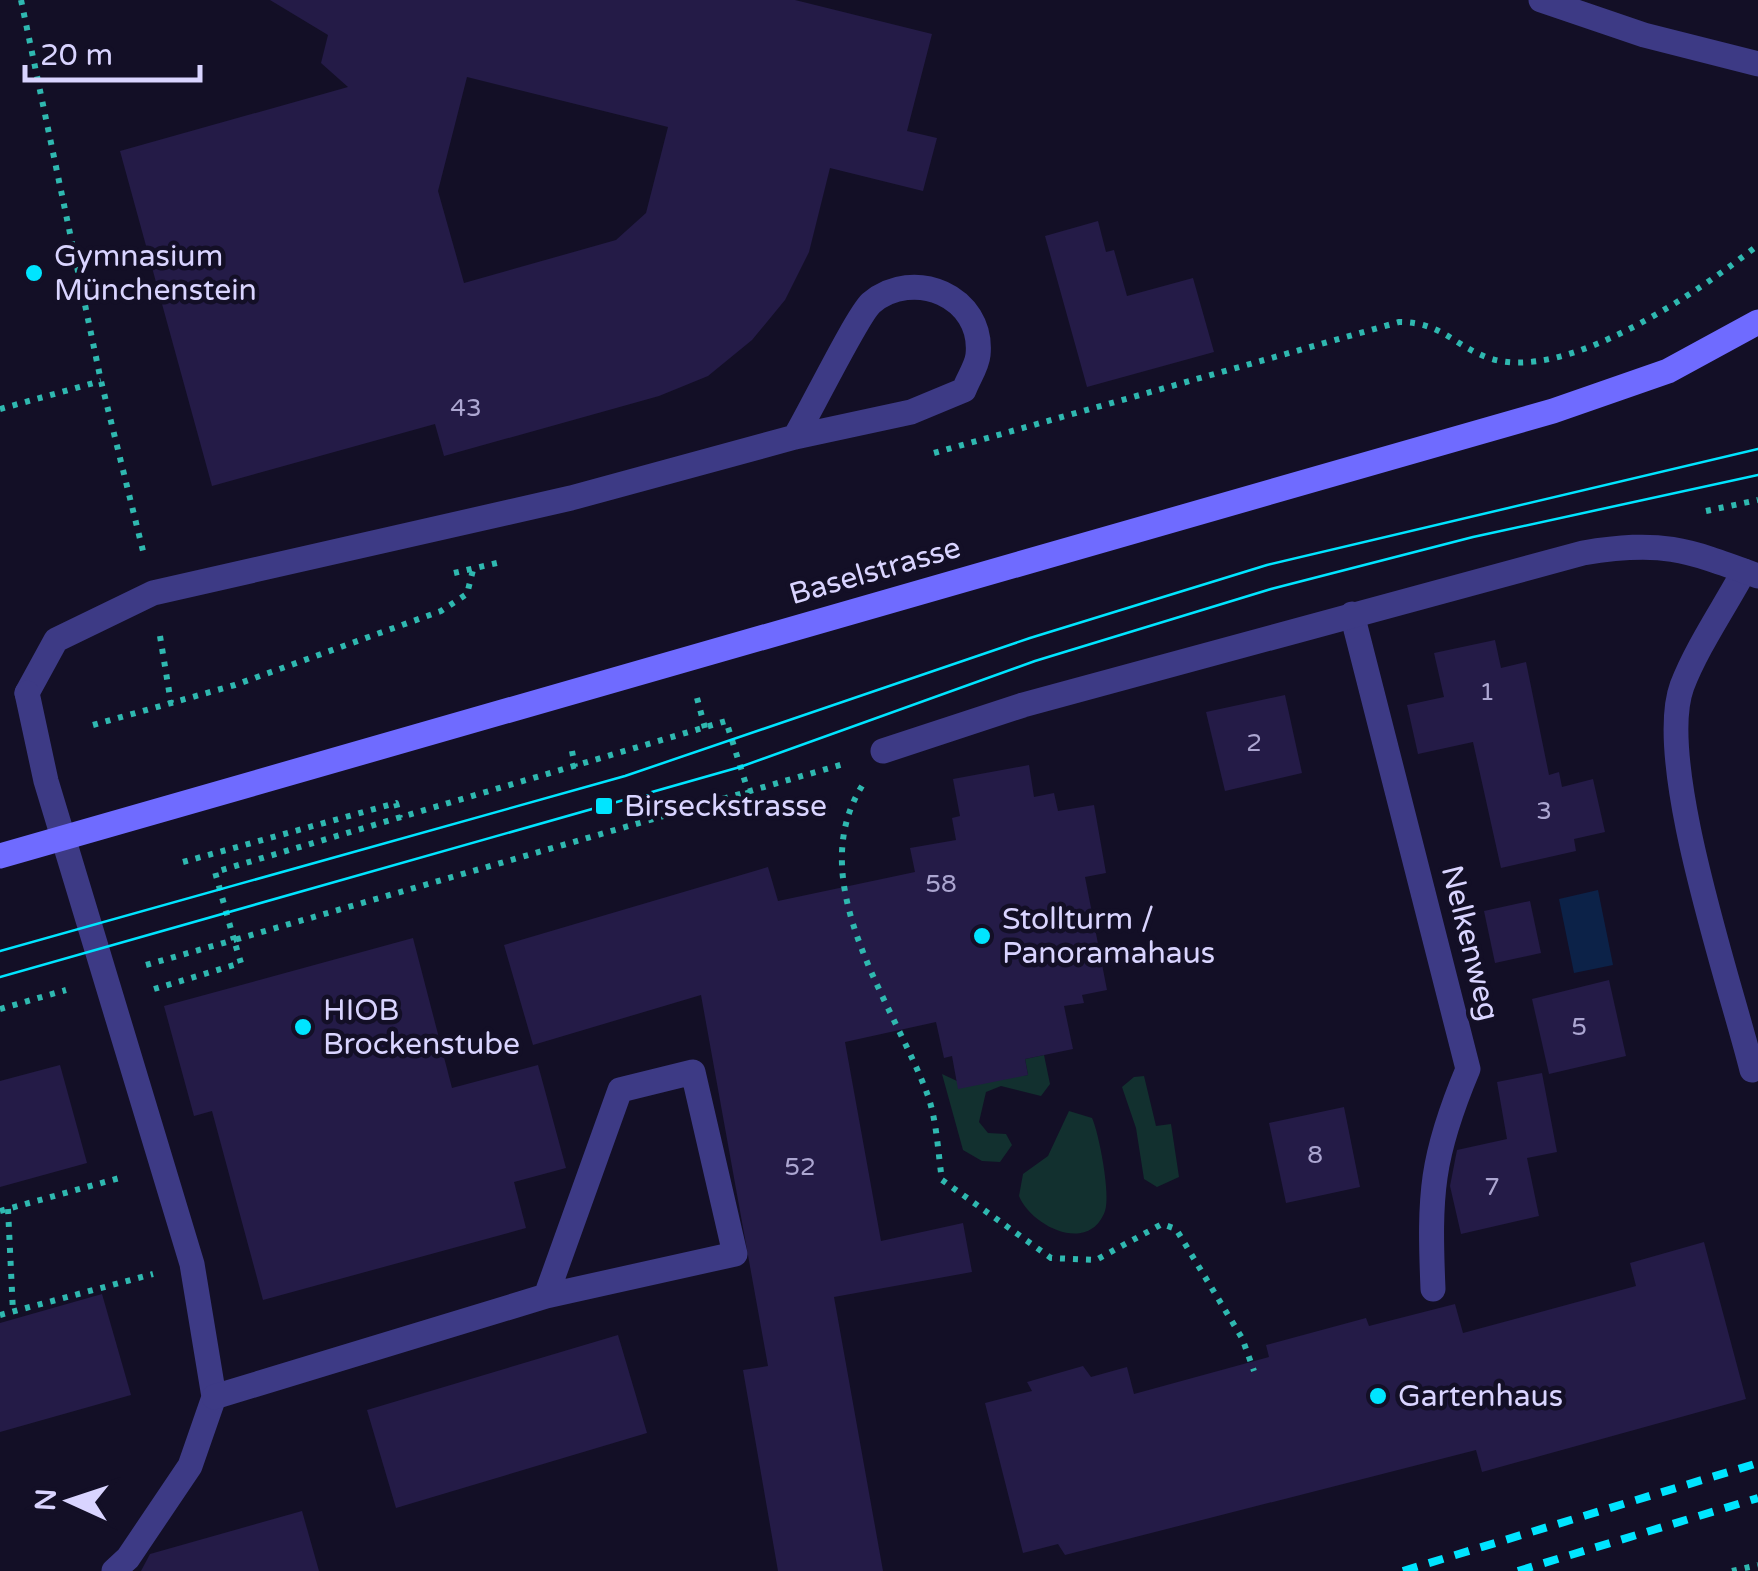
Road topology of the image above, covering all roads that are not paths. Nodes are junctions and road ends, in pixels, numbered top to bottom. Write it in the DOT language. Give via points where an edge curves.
graph roads {
  1 [pos="1541,0"];
  2 [pos="1758,64"];
  3 [pos="1758,322"];
  4 [pos="795,437"];
  5 [pos="1751,573"];
  6 [pos="1352,614"];
  7 [pos="883,751"];
  8 [pos="64,837"];
  9 [pos="0,856"];
  10 [pos="1752,1070"];
  11 [pos="1433,1289"];
  12 [pos="546,1296"];
  13 [pos="214,1397"];
  14 [pos="114,1571"];
  1 -- 2 [label="street"];
  3 -- 8 [label="main road, Baselstrasse" via="1668,371 1553,411"];
  4 -- 4 [label="street" via="911,412 964,390 978,357 977,331 962,304 931,287 898,287 869,304"];
  4 -- 8 [label="street" via="570,498 153,593 56,640 28,693"];
  5 -- 6 [label="street" via="1692,550 1642,544 1583,553"];
  5 -- 10 [label="street" via="1681,688 1676,745 1684,808"];
  6 -- 7 [label="street"];
  6 -- 11 [label="street, Nelkenweg" via="1468,1068 1441,1132 1429,1200"];
  8 -- 9 [label="main road, Baselstrasse"];
  8 -- 13 [label="street" via="192,1264"];
  12 -- 12 [label="street" via="735,1254 693,1072 620,1090"];
  12 -- 13 [label="street"];
  13 -- 14 [label="street" via="190,1466"];
}
